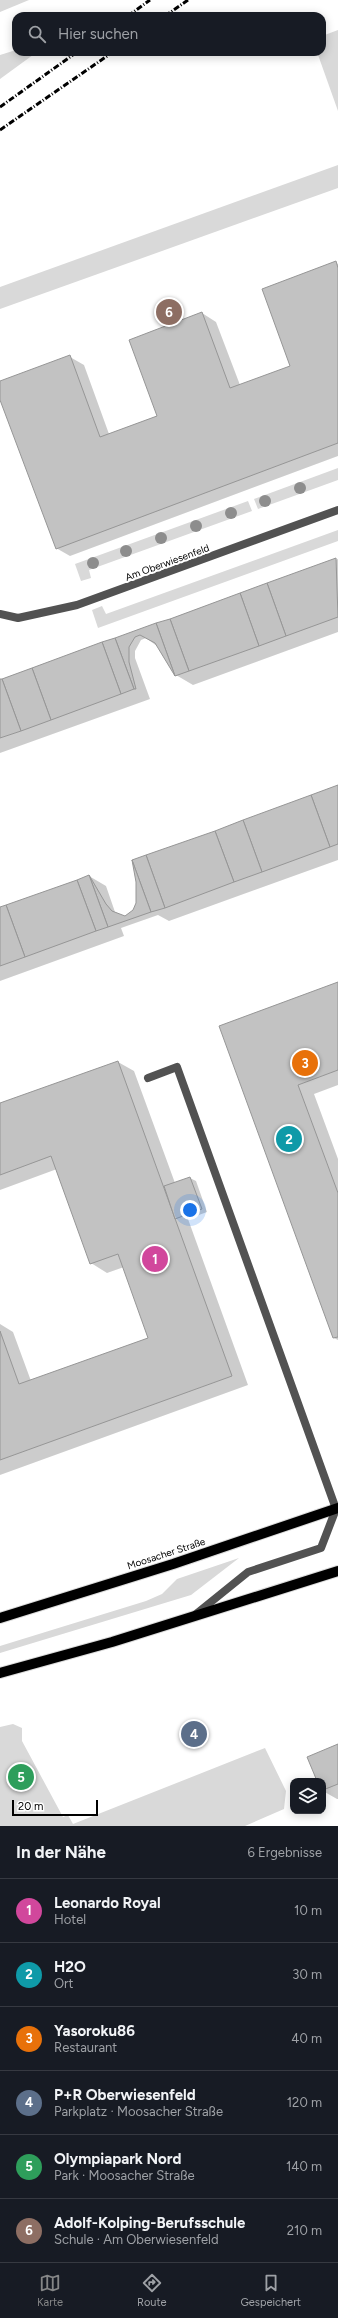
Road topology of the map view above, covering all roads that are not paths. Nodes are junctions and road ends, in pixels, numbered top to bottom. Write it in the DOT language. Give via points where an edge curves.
graph roads {
  1 [pos="338,510"];
  2 [pos="0,614"];
  3 [pos="148,1078"];
  4 [pos="337,1508"];
  5 [pos="338,1571"];
  6 [pos="194,1616"];
  7 [pos="0,1618"];
  8 [pos="0,1674"];
  1 -- 2 [label="street, Am Oberwiesenfeld" via="77,605 18,618"];
  3 -- 4 [label="street" via="177,1067"];
  4 -- 6 [label="street" via="321,1548 248,1572"];
  4 -- 7 [label="main road, Moosacher Straße" via="173,1564"];
  5 -- 6 [label="main road"];
  6 -- 8 [label="main road"];
}
